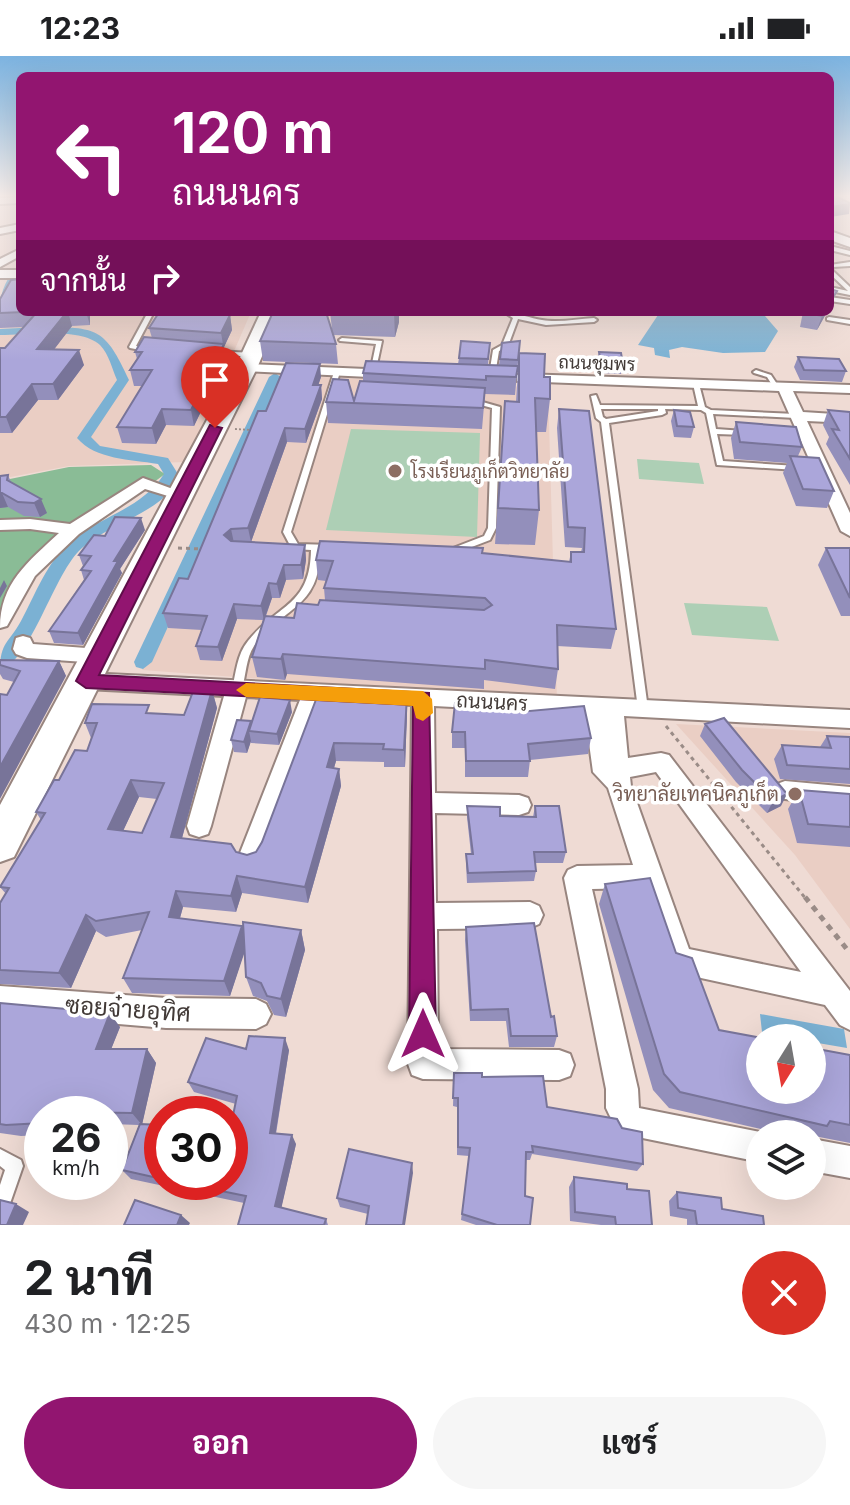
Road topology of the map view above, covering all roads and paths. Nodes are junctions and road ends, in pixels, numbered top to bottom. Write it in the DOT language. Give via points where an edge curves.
graph roads {
  1 [pos="834,274"];
  2 [pos="834,280"];
  3 [pos="843,282"];
  4 [pos="850,292"];
  5 [pos="149,316"];
  6 [pos="269,316"];
  7 [pos="516,317"];
  8 [pos="829,319"];
  9 [pos="594,320"];
  10 [pos="850,322"];
  11 [pos="342,340"];
  12 [pos="164,351"];
  13 [pos="208,353"];
  14 [pos="249,361"];
  15 [pos="337,372"];
  16 [pos="756,372"];
  17 [pos="373,373"];
  18 [pos="403,374"];
  19 [pos="484,377"];
  20 [pos="696,384"];
  21 [pos="780,387"];
  22 [pos="850,389"];
  23 [pos="329,395"];
  24 [pos="344,395"];
  25 [pos="594,396"];
  26 [pos="464,401"];
  27 [pos="598,407"];
  28 [pos="661,407"];
  29 [pos="705,410"];
  30 [pos="751,414"];
  31 [pos="796,416"];
  32 [pos="850,419"];
  33 [pos="605,421"];
  34 [pos="755,424"];
  35 [pos="239,429"];
  36 [pos="259,430"];
  37 [pos="713,431"];
  38 [pos="758,434"];
  39 [pos="820,470"];
  40 [pos="832,493"];
  41 [pos="178,494"];
  42 [pos="850,494"];
  43 [pos="0,525"];
  44 [pos="73,530"];
  45 [pos="850,531"];
  46 [pos="283,547"];
  47 [pos="295,547"];
  48 [pos="316,547"];
  49 [pos="181,548"];
  50 [pos="347,548"];
  51 [pos="210,549"];
  52 [pos="441,551"];
  53 [pos="289,612"];
  54 [pos="304,613"];
  55 [pos="0,621"];
  56 [pos="23,643"];
  57 [pos="92,668"];
  58 [pos="237,689"];
  59 [pos="313,694"];
  60 [pos="423,699"];
  61 [pos="604,708"];
  62 [pos="652,715"];
  63 [pos="850,719"];
  64 [pos="614,775"];
  65 [pos="785,791"];
  66 [pos="850,797"];
  67 [pos="423,803"];
  68 [pos="519,805"];
  69 [pos="199,826"];
  70 [pos="0,844"];
  71 [pos="251,858"];
  72 [pos="650,876"];
  73 [pos="530,915"];
  74 [pos="423,916"];
  75 [pos="850,953"];
  76 [pos="831,992"];
  77 [pos="0,1000"];
  78 [pos="256,1014"];
  79 [pos="850,1015"];
  80 [pos="559,1065"];
  81 [pos="746,1143"];
  82 [pos="0,1157"];
  83 [pos="826,1158"];
  84 [pos="850,1162"];
  85 [pos="0,1209"];
  1 -- 3 [label="lane"];
  2 -- 3 [label="lane"];
  3 -- 4 [label="lane"];
  5 -- 12 [label="lane" via="132,347"];
  6 -- 14 [label="main road"];
  7 -- 9 [label="lane" via="546,323"];
  7 -- 19 [label="lane" via="505,346 494,348"];
  8 -- 10 [label="lane"];
  11 -- 17 [label="lane" via="380,342"];
  13 -- 14 [label="lane"];
  14 -- 15 [label="street"];
  14 -- 41 [label="main road"];
  15 -- 17 [label="street"];
  15 -- 23 [label="lane"];
  16 -- 21 [label="lane"];
  17 -- 18 [label="street"];
  19 -- 20 [label="street, ถนนชุมพร"];
  20 -- 21 [label="street, ถนนชุมพร"];
  20 -- 29 [label="lane"];
  21 -- 22 [label="street, ถนนชุมพร"];
  21 -- 31 [label="street"];
  23 -- 24 [label="lane"];
  23 -- 47 [label="lane" via="287,532"];
  25 -- 27 [label="lane"];
  26 -- 52 [label="lane" via="496,407 491,535 464,549"];
  27 -- 28 [label="lane"];
  27 -- 33 [label="lane"];
  28 -- 29 [label="lane"];
  28 -- 33 [label="lane" via="662,413"];
  29 -- 30 [label="lane"];
  29 -- 37 [label="lane"];
  30 -- 31 [label="lane"];
  30 -- 34 [label="lane"];
  31 -- 32 [label="street"];
  31 -- 39 [label="street" via="800,437"];
  33 -- 62 [label="lane"];
  35 -- 36 [label="path"];
  37 -- 38 [label="lane"];
  37 -- 39 [label="lane" via="720,463"];
  39 -- 40 [label="street"];
  40 -- 42 [label="street"];
  40 -- 45 [label="street"];
  41 -- 44 [label="street" via="143,483"];
  41 -- 57 [label="main road"];
  43 -- 44 [label="street"];
  44 -- 55 [label="street" via="28,572"];
  46 -- 47 [label="lane"];
  47 -- 48 [label="lane"];
  48 -- 50 [label="lane"];
  48 -- 53 [label="lane" via="318,566 304,598"];
  49 -- 51 [label="path"];
  53 -- 54 [label="lane"];
  53 -- 58 [label="lane" via="252,642"];
  56 -- 57 [label="street, ถนนนคร" via="27,651"];
  57 -- 58 [label="street, ถนนนคร"];
  57 -- 70 [label="main road"];
  58 -- 59 [label="street, ถนนนคร"];
  58 -- 69 [label="street"];
  59 -- 60 [label="street, ถนนนคร"];
  59 -- 71 [label="street"];
  60 -- 61 [label="street, ถนนนคร"];
  60 -- 67 [label="street"];
  61 -- 62 [label="street, ถนนนคร"];
  61 -- 64 [label="street"];
  62 -- 63 [label="street, ถนนนคร"];
  62 -- 75 [label="path"];
  64 -- 72 [label="street"];
  64 -- 76 [label="street" via="661,762"];
  65 -- 66 [label="street"];
  67 -- 68 [label="street"];
  67 -- 74 [label="street"];
  72 -- 76 [label="street" via="679,961"];
  72 -- 81 [label="street" via="577,878 622,1108 629,1122"];
  73 -- 74 [label="street"];
  74 -- 80 [label="street" via="423,1064"];
  76 -- 79 [label="street"];
  77 -- 78 [label="street, ซอยจ๋ายอุทิศ"];
  82 -- 85 [label="lane" via="15,1166"];
  83 -- 84 [label="street"];
}
